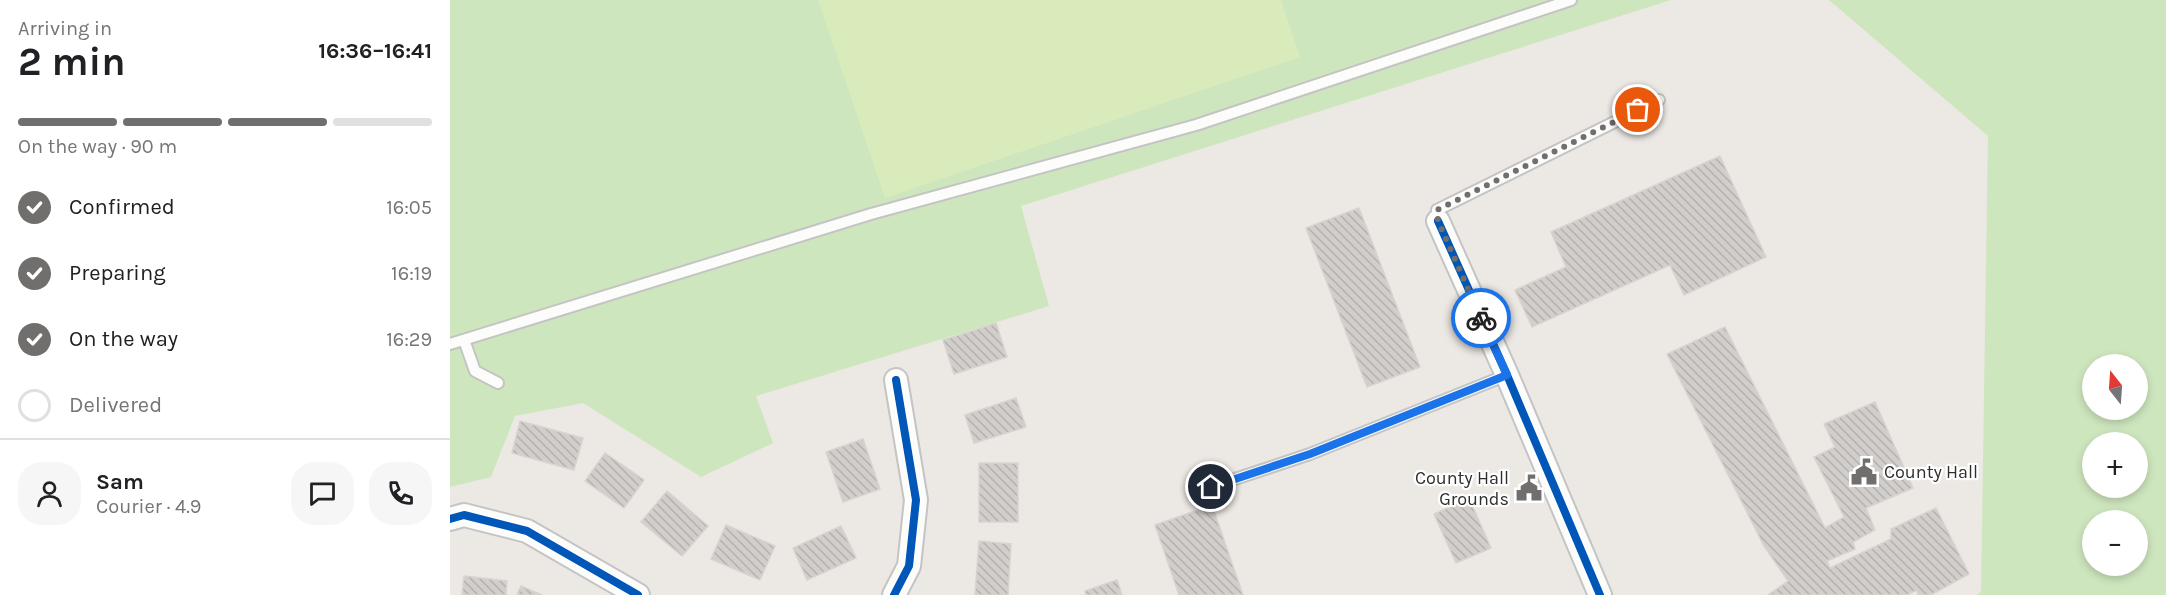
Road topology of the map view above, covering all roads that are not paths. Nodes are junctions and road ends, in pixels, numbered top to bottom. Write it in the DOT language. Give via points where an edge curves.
graph roads {
  1 [pos="1571,0"];
  2 [pos="1659,100"];
  3 [pos="1438,221"];
  4 [pos="464,340"];
  5 [pos="450,344"];
  6 [pos="1507,375"];
  7 [pos="896,380"];
  8 [pos="498,383"];
  9 [pos="1211,487"];
  10 [pos="450,519"];
  11 [pos="638,595"];
  12 [pos="894,595"];
  13 [pos="1600,595"];
  1 -- 4 [label="lane" via="1196,125 871,214"];
  2 -- 3 [label="lane" via="1437,210"];
  3 -- 6 [label="street"];
  4 -- 5 [label="lane"];
  4 -- 8 [label="lane" via="475,371"];
  6 -- 9 [label="lane" via="1310,454"];
  6 -- 13 [label="street"];
  7 -- 12 [label="street" via="916,500 909,566"];
  10 -- 11 [label="street" via="464,515 527,531"];
}
